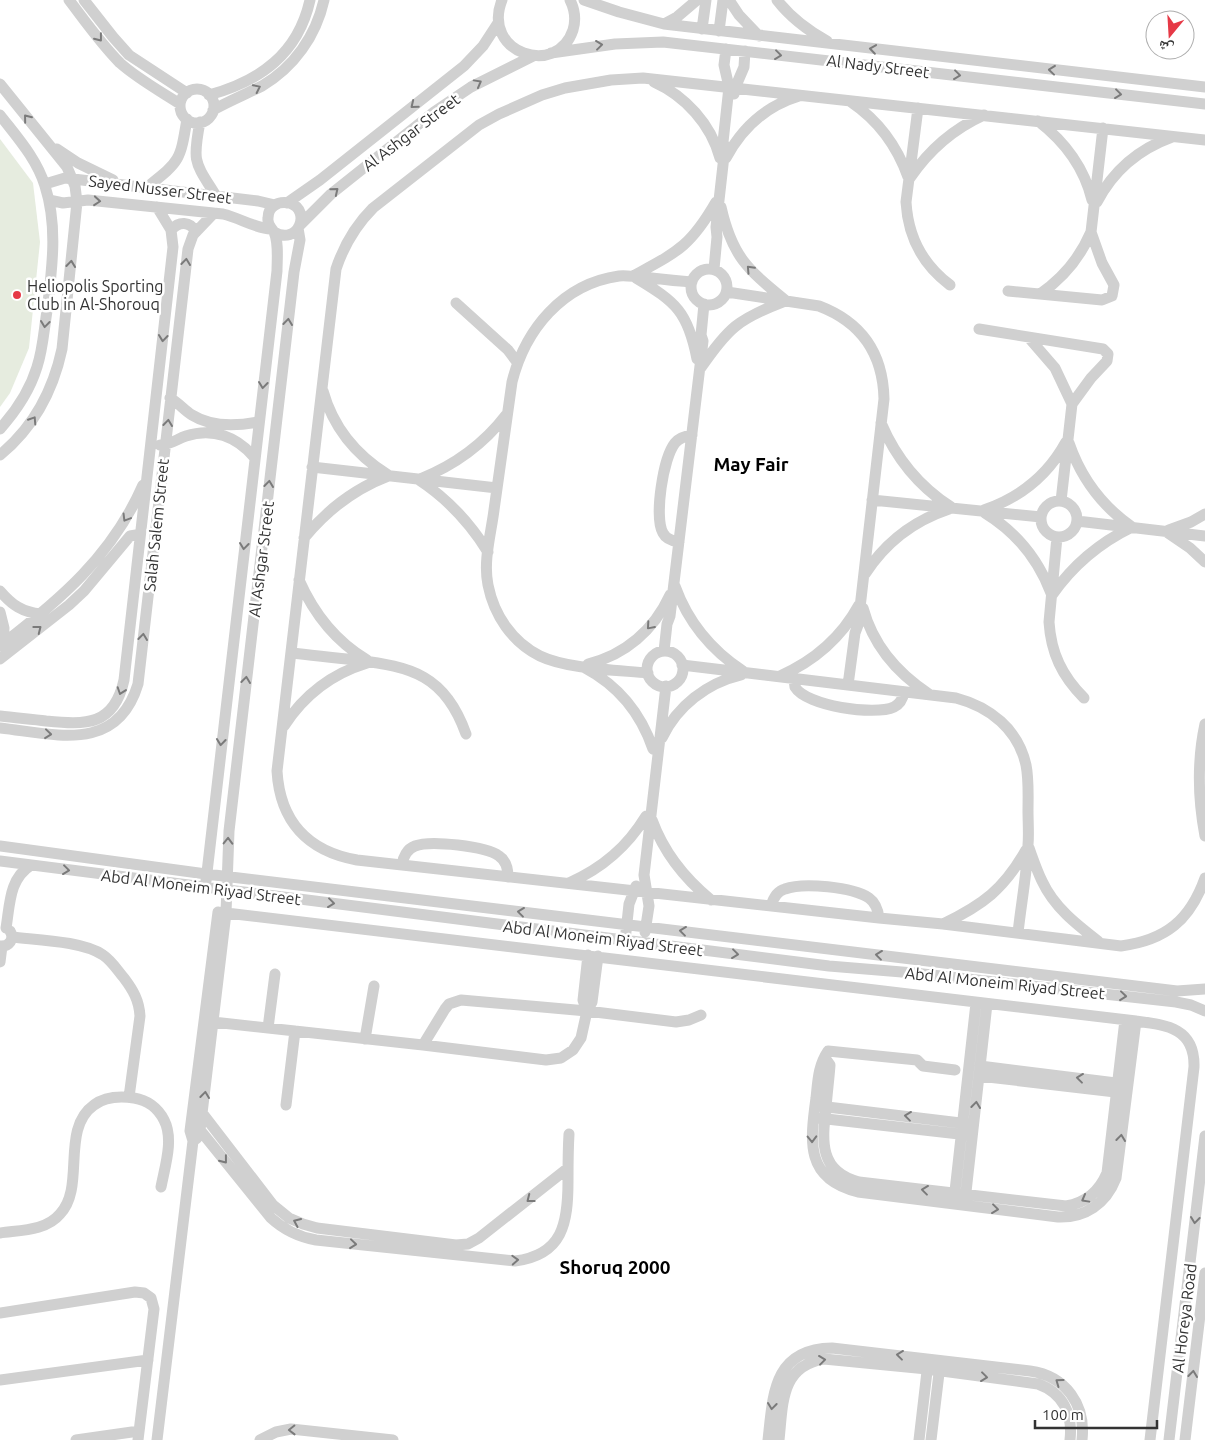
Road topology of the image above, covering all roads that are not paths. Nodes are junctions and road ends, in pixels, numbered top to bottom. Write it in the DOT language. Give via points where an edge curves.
graph roads {
  1 [pos="69,0"];
  2 [pos="84,0"];
  3 [pos="310,0"];
  4 [pos="324,0"];
  5 [pos="570,0"];
  6 [pos="584,0"];
  7 [pos="697,0"];
  8 [pos="706,0"];
  9 [pos="723,0"];
  10 [pos="729,0"];
  11 [pos="777,0"];
  12 [pos="500,3"];
  13 [pos="498,23"];
  14 [pos="664,24"];
  15 [pos="702,29"];
  16 [pos="720,31"];
  17 [pos="759,36"];
  18 [pos="830,43"];
  19 [pos="726,49"];
  20 [pos="745,51"];
  21 [pos="551,53"];
  22 [pos="906,53"];
  23 [pos="533,56"];
  24 [pos="929,56"];
  25 [pos="904,70"];
  26 [pos="928,72"];
  27 [pos="643,78"];
  28 [pos="0,84"];
  29 [pos="1205,87"];
  30 [pos="732,88"];
  31 [pos="187,93"];
  32 [pos="209,95"];
  33 [pos="802,96"];
  34 [pos="850,101"];
  35 [pos="180,104"];
  36 [pos="1205,104"];
  37 [pos="918,108"];
  38 [pos="213,110"];
  39 [pos="0,115"];
  40 [pos="984,115"];
  41 [pos="187,119"];
  42 [pos="1038,121"];
  43 [pos="200,122"];
  44 [pos="1103,128"];
  45 [pos="1174,136"];
  46 [pos="1205,140"];
  47 [pos="47,142"];
  48 [pos="186,166"];
  49 [pos="722,167"];
  50 [pos="73,178"];
  51 [pos="909,180"];
  52 [pos="45,184"];
  53 [pos="129,186"];
  54 [pos="146,188"];
  55 [pos="216,196"];
  56 [pos="719,198"];
  57 [pos="49,200"];
  58 [pos="77,202"];
  59 [pos="281,204"];
  60 [pos="157,207"];
  61 [pos="1094,208"];
  62 [pos="214,213"];
  63 [pos="299,227"];
  64 [pos="171,230"];
  65 [pos="273,231"];
  66 [pos="196,232"];
  67 [pos="1091,232"];
  68 [pos="711,269"];
  69 [pos="633,276"];
  70 [pos="692,282"];
  71 [pos="950,285"];
  72 [pos="1008,291"];
  73 [pos="727,292"];
  74 [pos="1040,294"];
  75 [pos="787,301"];
  76 [pos="456,303"];
  77 [pos="707,304"];
  78 [pos="979,329"];
  79 [pos="1030,338"];
  80 [pos="517,362"];
  81 [pos="699,370"];
  82 [pos="321,386"];
  83 [pos="170,398"];
  84 [pos="1072,404"];
  85 [pos="507,415"];
  86 [pos="258,422"];
  87 [pos="880,422"];
  88 [pos="0,429"];
  89 [pos="692,435"];
  90 [pos="1068,439"];
  91 [pos="151,443"];
  92 [pos="165,445"];
  93 [pos="0,455"];
  94 [pos="254,457"];
  95 [pos="312,467"];
  96 [pos="148,474"];
  97 [pos="389,476"];
  98 [pos="418,479"];
  99 [pos="497,488"];
  100 [pos="872,500"];
  101 [pos="1061,501"];
  102 [pos="952,508"];
  103 [pos="981,511"];
  104 [pos="1205,514"];
  105 [pos="247,517"];
  106 [pos="1041,517"];
  107 [pos="265,520"];
  108 [pos="1077,521"];
  109 [pos="1132,527"];
  110 [pos="1164,531"];
  111 [pos="1205,536"];
  112 [pos="1057,537"];
  113 [pos="304,538"];
  114 [pos="140,539"];
  115 [pos="679,542"];
  116 [pos="488,552"];
  117 [pos="1205,562"];
  118 [pos="864,576"];
  119 [pos="299,580"];
  120 [pos="674,584"];
  121 [pos="0,591"];
  122 [pos="1052,595"];
  123 [pos="861,601"];
  124 [pos="0,612"];
  125 [pos="41,614"];
  126 [pos="2,645"];
  127 [pos="667,651"];
  128 [pos="291,653"];
  129 [pos="0,659"];
  130 [pos="371,662"];
  131 [pos="682,665"];
  132 [pos="582,666"];
  133 [pos="648,673"];
  134 [pos="747,673"];
  135 [pos="778,677"];
  136 [pos="794,678"];
  137 [pos="851,685"];
  138 [pos="663,686"];
  139 [pos="904,692"];
  140 [pos="931,695"];
  141 [pos="1084,698"];
  142 [pos="0,716"];
  143 [pos="1205,724"];
  144 [pos="0,728"];
  145 [pos="282,728"];
  146 [pos="466,734"];
  147 [pos="656,747"];
  148 [pos="648,816"];
  149 [pos="1205,836"];
  150 [pos="0,846"];
  151 [pos="1028,846"];
  152 [pos="42,852"];
  153 [pos="0,861"];
  154 [pos="402,865"];
  155 [pos="36,866"];
  156 [pos="206,874"];
  157 [pos="228,876"];
  158 [pos="508,877"];
  159 [pos="1205,878"];
  160 [pos="568,884"];
  161 [pos="205,887"];
  162 [pos="224,890"];
  163 [pos="633,891"];
  164 [pos="646,892"];
  165 [pos="711,900"];
  166 [pos="770,906"];
  167 [pos="222,912"];
  168 [pos="879,918"];
  169 [pos="626,924"];
  170 [pos="943,924"];
  171 [pos="645,927"];
  172 [pos="6,931"];
  173 [pos="1018,932"];
  174 [pos="625,941"];
  175 [pos="1098,942"];
  176 [pos="643,943"];
  177 [pos="1,946"];
  178 [pos="593,956"];
  179 [pos="0,962"];
  180 [pos="275,974"];
  181 [pos="374,986"];
  182 [pos="1205,989"];
  183 [pos="982,1004"];
  184 [pos="587,1011"];
  185 [pos="1205,1011"];
  186 [pos="701,1015"];
  187 [pos="1130,1021"];
  188 [pos="213,1022"];
  189 [pos="268,1028"];
  190 [pos="295,1031"];
  191 [pos="365,1038"];
  192 [pos="423,1044"];
  193 [pos="955,1070"];
  194 [pos="980,1071"];
  195 [pos="1122,1088"];
  196 [pos="129,1097"];
  197 [pos="286,1105"];
  198 [pos="820,1112"];
  199 [pos="197,1114"];
  200 [pos="195,1129"];
  201 [pos="967,1129"];
  202 [pos="569,1134"];
  203 [pos="1205,1136"];
  204 [pos="568,1168"];
  205 [pos="161,1187"];
  206 [pos="959,1199"];
  207 [pos="0,1233"];
  208 [pos="440,1248"];
  209 [pos="1205,1273"];
  210 [pos="0,1313"];
  211 [pos="148,1360"];
  212 [pos="928,1364"];
  213 [pos="940,1366"];
  214 [pos="0,1380"];
  215 [pos="139,1436"];
  216 [pos="76,1440"];
  217 [pos="158,1440"];
  218 [pos="260,1440"];
  219 [pos="392,1440"];
  220 [pos="768,1440"];
  221 [pos="779,1440"];
  222 [pos="919,1440"];
  223 [pos="931,1440"];
  224 [pos="1070,1440"];
  225 [pos="1082,1440"];
  226 [pos="1150,1440"];
  227 [pos="1170,1440"];
  228 [pos="1185,1440"];
  1 -- 35 [label="street, one-way" via="120,63"];
  2 -- 31 [label="street" via="129,55"];
  3 -- 32 [label="street" via="295,39 275,63 233,88"];
  38 -- 4 [label="street, one-way" via="261,86 288,66 316,26"];
  5 -- 21 [label="street" via="575,15 572,34"];
  6 -- 14 [label="street, Al Nady Street"];
  7 -- 14 [label="street" via="677,18"];
  8 -- 15 [label="street"];
  9 -- 16 [label="street"];
  10 -- 17 [label="street" via="739,16"];
  11 -- 18 [label="street" via="807,30"];
  12 -- 13 [label="street"];
  13 -- 23 [label="street" via="510,45"];
  13 -- 59 [label="street, Al Ashgar Street, one-way" via="464,66 320,180"];
  14 -- 15 [label="street, Al Nady Street"];
  15 -- 16 [label="street, Al Nady Street"];
  16 -- 17 [label="street, Al Nady Street"];
  17 -- 18 [label="street, Al Nady Street"];
  22 -- 18 [label="street, Al Nady Street, one-way"];
  19 -- 20 [label="street, Al Nady Street"];
  21 -- 19 [label="street, Al Nady Street, one-way" via="647,42"];
  19 -- 30 [label="street" via="725,73"];
  20 -- 25 [label="street, Al Nady Street, one-way"];
  20 -- 30 [label="street" via="744,67"];
  21 -- 23 [label="street, Al Ashgar Street"];
  22 -- 24 [label="street, Al Nady Street"];
  22 -- 25 [label="street" via="910,62"];
  63 -- 23 [label="street, Al Ashgar Street, one-way" via="331,194 440,108 485,79"];
  24 -- 26 [label="street" via="925,64"];
  29 -- 24 [label="street, Al Nady Street, one-way"];
  25 -- 26 [label="street, Al Nady Street"];
  26 -- 36 [label="street, Al Nady Street, one-way"];
  27 -- 30 [label="street"];
  27 -- 49 [label="street" via="690,106 714,140"];
  27 -- 82 [label="street" via="565,88 499,114 479,125 373,208 354,230 340,255"];
  47 -- 28 [label="street, one-way"];
  30 -- 33 [label="street"];
  30 -- 49 [label="street" via="728,141"];
  31 -- 32 [label="street" via="196,89"];
  31 -- 35 [label="street"];
  32 -- 38 [label="street" via="214,104"];
  33 -- 34 [label="street"];
  33 -- 49 [label="street" via="778,104 757,118 739,137"];
  34 -- 37 [label="street"];
  34 -- 51 [label="street" via="887,135"];
  35 -- 41 [label="street"];
  37 -- 40 [label="street"];
  37 -- 51 [label="street"];
  38 -- 43 [label="street"];
  39 -- 52 [label="street" via="27,150"];
  40 -- 42 [label="street"];
  40 -- 51 [label="street" via="940,142"];
  41 -- 43 [label="street"];
  41 -- 48 [label="street" via="182,152"];
  42 -- 44 [label="street"];
  42 -- 61 [label="street" via="1058,138 1074,159"];
  43 -- 48 [label="street" via="194,152"];
  44 -- 45 [label="street"];
  44 -- 61 [label="street"];
  45 -- 46 [label="street"];
  45 -- 61 [label="street" via="1148,147 1126,163"];
  47 -- 50 [label="street"];
  47 -- 53 [label="street" via="78,163"];
  48 -- 54 [label="street"];
  48 -- 55 [label="street"];
  49 -- 56 [label="street"];
  50 -- 52 [label="street, Sayed Nusser Street"];
  50 -- 53 [label="street, Sayed Nusser Street"];
  50 -- 58 [label="street"];
  51 -- 71 [label="street" via="907,216 914,243 929,267"];
  52 -- 57 [label="street"];
  53 -- 54 [label="street, Sayed Nusser Street"];
  54 -- 55 [label="street, Sayed Nusser Street"];
  55 -- 59 [label="street, Sayed Nusser Street"];
  56 -- 68 [label="street"];
  56 -- 69 [label="street" via="704,224 684,246"];
  75 -- 56 [label="street, one-way" via="740,259 725,227"];
  57 -- 58 [label="street, Sayed Nusser Street"];
  57 -- 88 [label="street, one-way" via="53,250 42,345 37,368 26,392"];
  58 -- 60 [label="street, Sayed Nusser Street, one-way" via="88,200"];
  93 -- 58 [label="street, one-way" via="32,421 49,392 58,366"];
  59 -- 63 [label="street" via="292,204 299,210"];
  59 -- 65 [label="street" via="268,214"];
  60 -- 62 [label="street, Sayed Nusser Street"];
  60 -- 64 [label="street, Salah Salem Street"];
  61 -- 67 [label="street"];
  62 -- 65 [label="street, Sayed Nusser Street"];
  62 -- 66 [label="street, Salah Salem Street"];
  63 -- 65 [label="street" via="287,236"];
  107 -- 63 [label="street, Al Ashgar Street, one-way"];
  64 -- 66 [label="street" via="178,224 186,224"];
  64 -- 91 [label="street, Salah Salem Street, one-way" via="173,247"];
  65 -- 86 [label="street, Al Ashgar Street, one-way" via="277,271"];
  83 -- 66 [label="street, Salah Salem Street, one-way" via="188,249"];
  67 -- 74 [label="street" via="1081,253 1066,272"];
  67 -- 74 [label="street" via="1114,286 1112,296 1102,300"];
  68 -- 70 [label="street" via="698,273"];
  68 -- 73 [label="street" via="724,275"];
  69 -- 70 [label="street"];
  69 -- 80 [label="street" via="621,275 574,292 535,328"];
  69 -- 81 [label="street" via="668,298 682,315 692,334"];
  70 -- 77 [label="street" via="695,298"];
  72 -- 74 [label="street"];
  73 -- 75 [label="street"];
  73 -- 77 [label="street" via="721,301"];
  75 -- 81 [label="street" via="750,316 732,328"];
  75 -- 87 [label="street" via="832,311 864,336 882,375 884,399"];
  76 -- 80 [label="street"];
  77 -- 81 [label="street"];
  78 -- 79 [label="street"];
  79 -- 84 [label="street" via="1055,368"];
  79 -- 84 [label="street" via="1107,352 1107,362 1087,382"];
  80 -- 85 [label="street"];
  81 -- 89 [label="street"];
  82 -- 95 [label="street"];
  82 -- 97 [label="street" via="330,412 345,437"];
  83 -- 86 [label="street" via="190,414 210,423 239,425"];
  92 -- 83 [label="street, Salah Salem Street, one-way"];
  84 -- 90 [label="street"];
  85 -- 98 [label="street" via="474,449"];
  85 -- 99 [label="street"];
  86 -- 94 [label="street, Al Ashgar Street"];
  87 -- 100 [label="street"];
  87 -- 102 [label="street" via="909,471"];
  89 -- 115 [label="street"];
  89 -- 115 [label="street" via="682,437 674,444 662,487 662,532 669,540"];
  90 -- 101 [label="street"];
  90 -- 103 [label="street" via="1053,463 1032,484 1008,500"];
  90 -- 109 [label="street" via="1092,489"];
  91 -- 92 [label="street"];
  91 -- 96 [label="street, Salah Salem Street"];
  92 -- 94 [label="street" via="209,432 238,441"];
  144 -- 92 [label="street, Salah Salem Street, one-way" via="83,736 108,727 128,709 138,684"];
  94 -- 105 [label="street, Al Ashgar Street"];
  95 -- 97 [label="street"];
  95 -- 113 [label="street"];
  96 -- 114 [label="street, Salah Salem Street"];
  96 -- 125 [label="street, one-way" via="106,549 78,582"];
  97 -- 98 [label="street"];
  97 -- 113 [label="street" via="342,501"];
  98 -- 99 [label="street"];
  98 -- 116 [label="street" via="461,515"];
  99 -- 116 [label="street"];
  100 -- 102 [label="street"];
  100 -- 118 [label="street"];
  101 -- 106 [label="street" via="1048,505"];
  101 -- 108 [label="street" via="1073,508"];
  102 -- 103 [label="street"];
  102 -- 118 [label="street" via="901,533"];
  103 -- 106 [label="street"];
  103 -- 122 [label="street" via="1004,526 1024,546"];
  104 -- 110 [label="street"];
  105 -- 107 [label="street"];
  105 -- 156 [label="street, Al Ashgar Street, one-way"];
  106 -- 112 [label="street" via="1045,530"];
  157 -- 107 [label="street, Al Ashgar Street, one-way" via="228,831"];
  108 -- 109 [label="street"];
  108 -- 112 [label="street" via="1070,533"];
  109 -- 110 [label="street"];
  109 -- 122 [label="street" via="1087,556"];
  110 -- 111 [label="street"];
  110 -- 117 [label="street"];
  112 -- 122 [label="street"];
  113 -- 119 [label="street"];
  129 -- 114 [label="street, one-way" via="84,591 130,536 136,535"];
  114 -- 142 [label="street, Salah Salem Street, one-way" via="124,680 116,704 96,720 84,723"];
  115 -- 120 [label="street"];
  116 -- 132 [label="street" via="487,583 505,626 526,648 540,656 567,665"];
  118 -- 123 [label="street"];
  119 -- 128 [label="street"];
  119 -- 130 [label="street" via="311,605 328,627"];
  120 -- 127 [label="street"];
  120 -- 132 [label="street, one-way" via="663,609 640,637 609,657"];
  120 -- 134 [label="street" via="684,608 702,635 725,658"];
  121 -- 125 [label="street" via="16,607"];
  122 -- 141 [label="street" via="1050,634 1056,658 1067,680"];
  123 -- 135 [label="street" via="846,626 827,647"];
  123 -- 137 [label="street"];
  123 -- 140 [label="street" via="870,630 886,655 906,677"];
  124 -- 126 [label="street" via="4,628"];
  125 -- 126 [label="street"];
  127 -- 131 [label="street" via="678,657"];
  127 -- 133 [label="street" via="658,652 650,658"];
  128 -- 130 [label="street"];
  128 -- 145 [label="street"];
  130 -- 145 [label="street" via="344,671 320,686 299,705"];
  130 -- 146 [label="street" via="402,667 430,682 453,704"];
  131 -- 134 [label="street"];
  131 -- 138 [label="street" via="679,680"];
  132 -- 133 [label="street"];
  132 -- 147 [label="street" via="606,681 626,700"];
  133 -- 138 [label="street" via="651,680"];
  134 -- 135 [label="street"];
  134 -- 147 [label="street" via="720,681 695,696 674,718"];
  135 -- 136 [label="street"];
  136 -- 137 [label="street"];
  136 -- 139 [label="street" via="795,688 804,697 847,708 891,708 899,704"];
  137 -- 139 [label="street"];
  138 -- 147 [label="street"];
  139 -- 140 [label="street"];
  140 -- 151 [label="street" via="970,701 1006,726 1015,738 1027,772"];
  143 -- 149 [label="street" via="1199,771"];
  145 -- 154 [label="street" via="278,787 289,818 299,831 325,851 340,857"];
  147 -- 148 [label="street"];
  148 -- 160 [label="street" via="618,852 595,870"];
  148 -- 163 [label="street" via="639,874"];
  148 -- 164 [label="street"];
  148 -- 165 [label="street" via="679,869"];
  150 -- 152 [label="street, Abd Al Moneim Riyad Street"];
  151 -- 170 [label="street" via="1007,879 990,897"];
  151 -- 173 [label="street"];
  151 -- 175 [label="street" via="1042,883 1056,904"];
  152 -- 155 [label="street"];
  152 -- 156 [label="street, Abd Al Moneim Riyad Street"];
  153 -- 155 [label="street, Abd Al Moneim Riyad Street"];
  154 -- 158 [label="street"];
  154 -- 158 [label="street" via="408,851 416,845 464,846 500,856 507,865"];
  155 -- 161 [label="street, Abd Al Moneim Riyad Street, one-way"];
  155 -- 172 [label="street" via="22,872 15,882"];
  156 -- 157 [label="street, Abd Al Moneim Riyad Street"];
  156 -- 161 [label="street, Al Ashgar Street"];
  157 -- 162 [label="street, Al Ashgar Street"];
  169 -- 157 [label="street, Abd Al Moneim Riyad Street, one-way"];
  158 -- 160 [label="street"];
  159 -- 175 [label="street" via="1188,912 1175,926 1140,943 1121,946"];
  160 -- 163 [label="street"];
  161 -- 162 [label="street, Abd Al Moneim Riyad Street"];
  162 -- 167 [label="street, Al Ashgar Street"];
  162 -- 174 [label="street, Abd Al Moneim Riyad Street, one-way"];
  163 -- 164 [label="street"];
  163 -- 169 [label="street"];
  164 -- 165 [label="street"];
  164 -- 171 [label="street" via="648,913"];
  165 -- 166 [label="street"];
  166 -- 168 [label="street"];
  166 -- 168 [label="street" via="774,897 786,888 818,886 870,898 877,907"];
  167 -- 178 [label="street"];
  167 -- 188 [label="street"];
  167 -- 199 [label="street"];
  168 -- 170 [label="street"];
  169 -- 171 [label="street, Abd Al Moneim Riyad Street"];
  169 -- 174 [label="street"];
  170 -- 173 [label="street"];
  171 -- 176 [label="street"];
  182 -- 171 [label="street, Abd Al Moneim Riyad Street, one-way" via="1177,992"];
  172 -- 177 [label="street" via="8,945"];
  172 -- 196 [label="street" via="94,950 108,958 128,984 136,997 140,1016"];
  173 -- 175 [label="street"];
  174 -- 176 [label="street, Abd Al Moneim Riyad Street"];
  176 -- 185 [label="street, Abd Al Moneim Riyad Street, one-way" via="1176,1002"];
  177 -- 179 [label="street"];
  178 -- 183 [label="street"];
  178 -- 184 [label="street" via="592,1002"];
  180 -- 189 [label="street"];
  181 -- 191 [label="street"];
  183 -- 187 [label="street"];
  183 -- 194 [label="street"];
  183 -- 201 [label="street"];
  184 -- 186 [label="street" via="676,1022"];
  184 -- 192 [label="street" via="461,1000 449,1004"];
  184 -- 192 [label="street" via="584,1032 577,1044 554,1060"];
  187 -- 195 [label="street"];
  187 -- 226 [label="street" via="1164,1025 1178,1032 1190,1044 1195,1059"];
  188 -- 189 [label="street"];
  199 -- 188 [label="street, one-way"];
  189 -- 190 [label="street"];
  190 -- 191 [label="street"];
  190 -- 197 [label="street"];
  191 -- 192 [label="street"];
  193 -- 198 [label="street" via="923,1066 917,1060 831,1050 826,1053 830,1065"];
  194 -- 195 [label="street"];
  201 -- 194 [label="street, one-way"];
  195 -- 206 [label="street" via="1107,1173 1100,1187 1088,1198 1074,1204 1058,1205"];
  196 -- 205 [label="street" via="156,1109 167,1127 169,1142"];
  196 -- 207 [label="street" via="102,1100 82,1118 70,1197 59,1216 40,1227"];
  198 -- 201 [label="street"];
  198 -- 206 [label="street" via="811,1140 815,1158 825,1174 840,1186 858,1192"];
  199 -- 200 [label="street"];
  208 -- 199 [label="street, one-way" via="317,1228 290,1218 272,1205"];
  200 -- 208 [label="street, one-way" via="265,1212 292,1232 316,1240"];
  200 -- 217 [label="street" via="190,1134 193,1141"];
  201 -- 206 [label="street"];
  202 -- 204 [label="street"];
  203 -- 227 [label="street, Al Horeya Road, one-way"];
  204 -- 208 [label="street, one-way" via="474,1242"];
  208 -- 204 [label="street, one-way" via="514,1261 532,1258 548,1249 559,1236 565,1220"];
  228 -- 209 [label="street, Al Horeya Road, one-way"];
  210 -- 211 [label="street" via="144,1293 154,1305"];
  211 -- 214 [label="street"];
  211 -- 215 [label="street"];
  212 -- 213 [label="street"];
  212 -- 220 [label="street, one-way" via="832,1348 806,1352 786,1368 777,1382"];
  221 -- 212 [label="street, one-way" via="788,1384 809,1362 832,1359"];
  212 -- 222 [label="street"];
  213 -- 223 [label="street"];
  213 -- 224 [label="street, one-way" via="1045,1386 1066,1406"];
  225 -- 213 [label="street, one-way" via="1078,1404 1070,1391 1052,1377 1038,1372"];
  215 -- 216 [label="street"];
  219 -- 218 [label="street, one-way" via="291,1429"];
}
